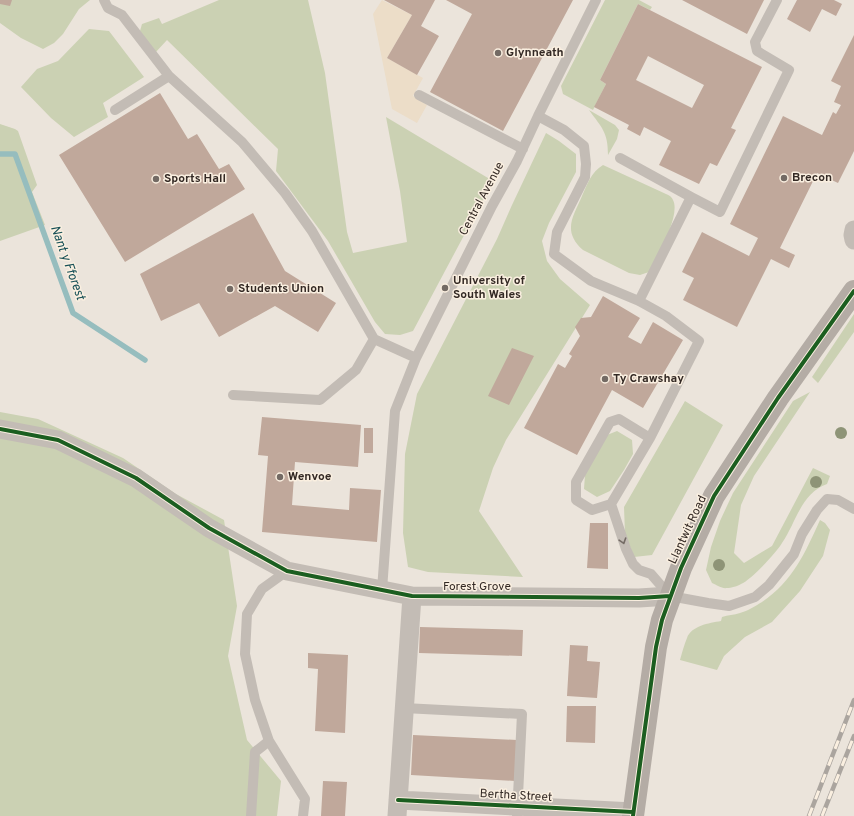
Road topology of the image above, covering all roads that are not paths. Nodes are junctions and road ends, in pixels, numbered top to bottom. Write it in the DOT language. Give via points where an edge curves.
graph roads {
  1 [pos="104,0"];
  2 [pos="596,0"];
  3 [pos="777,0"];
  4 [pos="169,76"];
  5 [pos="419,95"];
  6 [pos="115,110"];
  7 [pos="538,116"];
  8 [pos="523,149"];
  9 [pos="620,158"];
  10 [pos="691,197"];
  11 [pos="854,230"];
  12 [pos="854,240"];
  13 [pos="854,291"];
  14 [pos="639,301"];
  15 [pos="374,339"];
  16 [pos="416,358"];
  17 [pos="233,395"];
  18 [pos="0,429"];
  19 [pos="650,438"];
  20 [pos="611,504"];
  21 [pos="854,509"];
  22 [pos="287,571"];
  23 [pos="382,590"];
  24 [pos="412,596"];
  25 [pos="670,596"];
  26 [pos="404,708"];
  27 [pos="269,741"];
  28 [pos="397,808"];
  29 [pos="518,811"];
  30 [pos="633,814"];
  31 [pos="251,816"];
  32 [pos="303,816"];
  1 -- 4 [label="lane" via="108,8 122,15"];
  2 -- 7 [label="lane, Central Avenue"];
  3 -- 10 [label="lane" via="755,42 757,51 790,70 720,212"];
  4 -- 6 [label="lane"];
  4 -- 15 [label="lane" via="242,142 285,193 312,231"];
  5 -- 8 [label="lane"];
  7 -- 8 [label="lane, Central Avenue"];
  7 -- 14 [label="lane" via="564,130 584,146 585,177 557,232 554,254 591,281"];
  8 -- 16 [label="lane, Central Avenue"];
  9 -- 10 [label="lane"];
  10 -- 14 [label="lane"];
  11 -- 12 [label="street"];
  13 -- 25 [label="main road, Llantwit Road" via="773,406 714,496"];
  14 -- 19 [label="lane" via="666,316 699,341"];
  15 -- 16 [label="lane"];
  15 -- 17 [label="lane" via="356,370 320,400"];
  16 -- 23 [label="lane, Central Avenue" via="395,411"];
  18 -- 22 [label="street, Forest Grove" via="58,440 136,478 210,528"];
  19 -- 20 [label="lane"];
  19 -- 20 [label="lane" via="619,420 610,422 576,482 576,500 592,510"];
  20 -- 25 [label="lane, one-way" via="632,564 639,570 651,574"];
  21 -- 25 [label="lane" via="838,500 827,499 805,528 794,554 769,585 755,596 729,606"];
  22 -- 23 [label="street, Forest Grove"];
  22 -- 27 [label="lane" via="262,589 247,614 244,654 255,700"];
  23 -- 24 [label="street, Forest Grove"];
  24 -- 25 [label="street, Forest Grove"];
  24 -- 26 [label="street"];
  25 -- 30 [label="main road, Llantwit Road" via="656,647"];
  26 -- 28 [label="street"];
  26 -- 29 [label="lane" via="522,714"];
  27 -- 31 [label="lane" via="255,752"];
  27 -- 32 [label="lane" via="305,799"];
  28 -- 29 [label="street, Bertha Street"];
  29 -- 30 [label="street, Bertha Street"];
}
